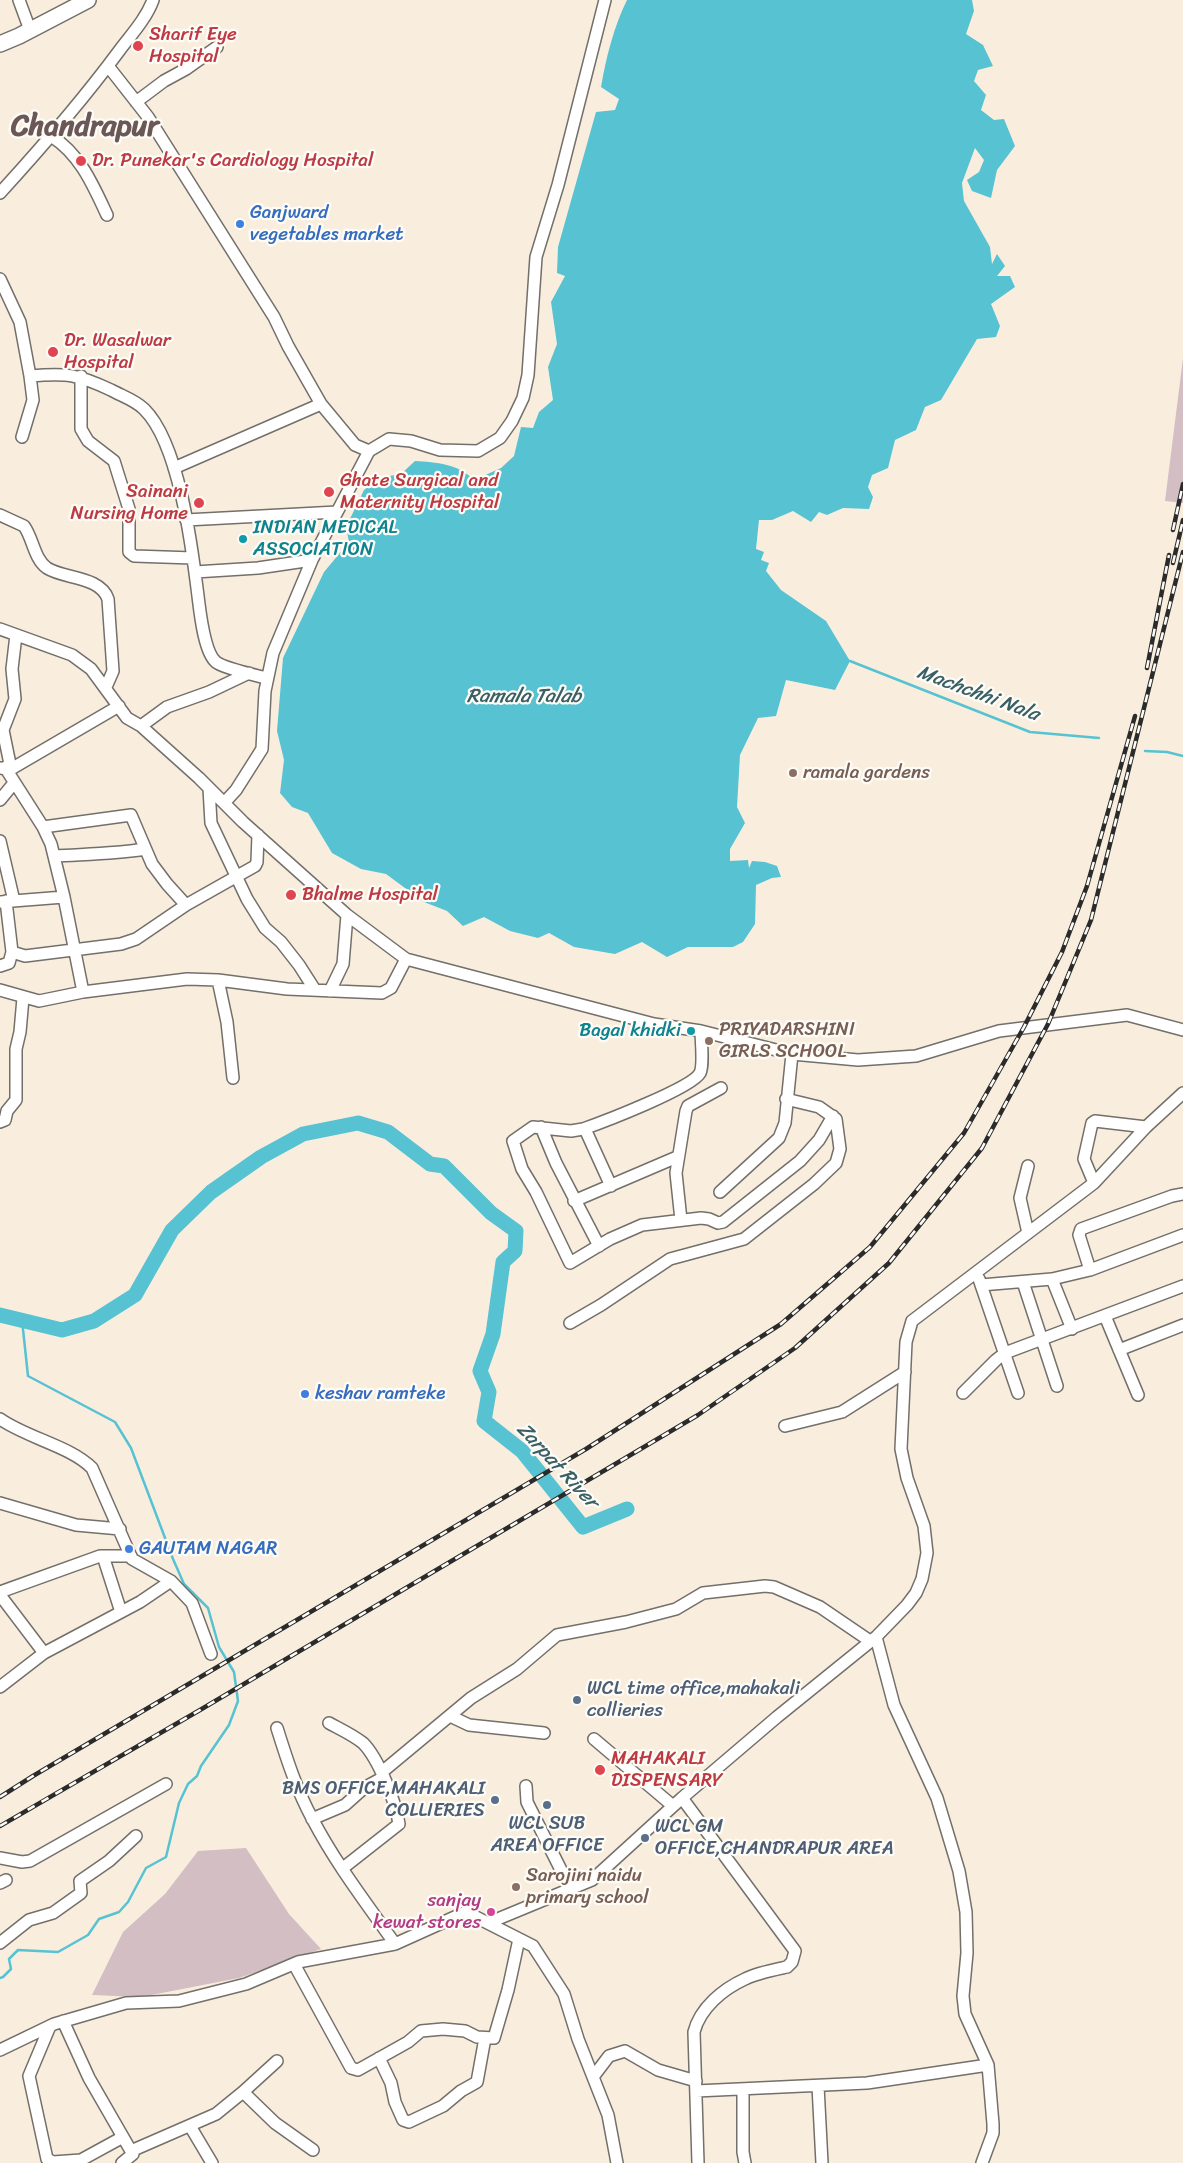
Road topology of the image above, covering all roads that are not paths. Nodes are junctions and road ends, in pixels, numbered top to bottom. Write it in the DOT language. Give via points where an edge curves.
graph roads {
  1 [pos="19,0"];
  2 [pos="88,0"];
  3 [pos="153,0"];
  4 [pos="605,0"];
  5 [pos="30,30"];
  6 [pos="0,44"];
  7 [pos="218,47"];
  8 [pos="108,66"];
  9 [pos="136,102"];
  10 [pos="51,136"];
  11 [pos="0,193"];
  12 [pos="107,215"];
  13 [pos="0,279"];
  14 [pos="30,376"];
  15 [pos="81,376"];
  16 [pos="321,404"];
  17 [pos="22,437"];
  18 [pos="369,451"];
  19 [pos="174,468"];
  20 [pos="337,512"];
  21 [pos="0,515"];
  22 [pos="186,520"];
  23 [pos="193,558"];
  24 [pos="312,560"];
  25 [pos="195,572"];
  26 [pos="0,629"];
  27 [pos="16,634"];
  28 [pos="249,673"];
  29 [pos="266,678"];
  30 [pos="106,688"];
  31 [pos="119,706"];
  32 [pos="141,726"];
  33 [pos="4,767"];
  34 [pos="14,783"];
  35 [pos="209,788"];
  36 [pos="0,800"];
  37 [pos="224,802"];
  38 [pos="43,827"];
  39 [pos="258,835"];
  40 [pos="0,841"];
  41 [pos="145,848"];
  42 [pos="54,856"];
  43 [pos="236,878"];
  44 [pos="64,897"];
  45 [pos="7,901"];
  46 [pos="186,905"];
  47 [pos="346,915"];
  48 [pos="4,930"];
  49 [pos="74,949"];
  50 [pos="12,952"];
  51 [pos="406,959"];
  52 [pos="0,966"];
  53 [pos="218,980"];
  54 [pos="0,990"];
  55 [pos="315,990"];
  56 [pos="330,991"];
  57 [pos="83,992"];
  58 [pos="23,998"];
  59 [pos="1183,1030"];
  60 [pos="700,1031"];
  61 [pos="792,1054"];
  62 [pos="233,1078"];
  63 [pos="721,1088"];
  64 [pos="1183,1093"];
  65 [pos="786,1099"];
  66 [pos="833,1116"];
  67 [pos="0,1122"];
  68 [pos="1146,1127"];
  69 [pos="541,1128"];
  70 [pos="585,1129"];
  71 [pos="677,1157"];
  72 [pos="1028,1166"];
  73 [pos="1094,1183"];
  74 [pos="610,1186"];
  75 [pos="720,1192"];
  76 [pos="1183,1194"];
  77 [pos="574,1201"];
  78 [pos="681,1220"];
  79 [pos="1028,1234"];
  80 [pos="1183,1235"];
  81 [pos="598,1246"];
  82 [pos="1090,1270"];
  83 [pos="976,1271"];
  84 [pos="1052,1278"];
  85 [pos="1023,1282"];
  86 [pos="981,1284"];
  87 [pos="1183,1286"];
  88 [pos="1105,1316"];
  89 [pos="570,1323"];
  90 [pos="1183,1325"];
  91 [pos="1072,1329"];
  92 [pos="1042,1340"];
  93 [pos="1119,1350"];
  94 [pos="1005,1353"];
  95 [pos="905,1372"];
  96 [pos="1057,1386"];
  97 [pos="963,1393"];
  98 [pos="1018,1393"];
  99 [pos="1138,1395"];
  100 [pos="0,1419"];
  101 [pos="785,1426"];
  102 [pos="0,1503"];
  103 [pos="120,1529"];
  104 [pos="103,1556"];
  105 [pos="131,1556"];
  106 [pos="171,1581"];
  107 [pos="0,1594"];
  108 [pos="121,1612"];
  109 [pos="873,1639"];
  110 [pos="44,1653"];
  111 [pos="211,1654"];
  112 [pos="0,1687"];
  113 [pos="450,1716"];
  114 [pos="329,1724"];
  115 [pos="277,1728"];
  116 [pos="544,1733"];
  117 [pos="594,1739"];
  118 [pos="383,1774"];
  119 [pos="166,1784"];
  120 [pos="526,1786"];
  121 [pos="682,1798"];
  122 [pos="673,1806"];
  123 [pos="312,1819"];
  124 [pos="136,1836"];
  125 [pos="0,1858"];
  126 [pos="343,1868"];
  127 [pos="571,1890"];
  128 [pos="488,1923"];
  129 [pos="519,1939"];
  130 [pos="0,1943"];
  131 [pos="395,1944"];
  132 [pos="294,1964"];
  133 [pos="63,2021"];
  134 [pos="50,2026"];
  135 [pos="485,2038"];
  136 [pos="0,2050"];
  137 [pos="379,2058"];
  138 [pos="276,2061"];
  139 [pos="988,2065"];
  140 [pos="593,2077"];
  141 [pos="696,2086"];
  142 [pos="818,2086"];
  143 [pos="743,2090"];
  144 [pos="243,2092"];
  145 [pos="190,2126"];
  146 [pos="123,2137"];
  147 [pos="313,2150"];
  148 [pos="134,2156"];
  149 [pos="122,2163"];
  150 [pos="212,2163"];
  151 [pos="617,2163"];
  152 [pos="698,2163"];
  153 [pos="745,2163"];
  154 [pos="822,2163"];
  155 [pos="982,2163"];
  1 -- 5 [label="street"];
  2 -- 5 [label="main road"];
  3 -- 8 [label="street" via="149,12"];
  4 -- 18 [label="street" via="558,185 536,257 528,375 523,398 512,421 500,438 478,451 440,450 411,441 389,439"];
  5 -- 6 [label="main road"];
  7 -- 9 [label="street" via="164,80"];
  8 -- 9 [label="street"];
  8 -- 10 [label="street"];
  9 -- 16 [label="street" via="274,317"];
  10 -- 11 [label="street"];
  10 -- 12 [label="street" via="61,142 83,167"];
  13 -- 14 [label="street" via="20,322"];
  14 -- 15 [label="street"];
  14 -- 17 [label="street" via="32,404"];
  15 -- 19 [label="street" via="146,410 166,445"];
  15 -- 23 [label="street" via="81,429 88,441 114,461 128,509 131,555"];
  16 -- 18 [label="street" via="355,445"];
  16 -- 19 [label="street"];
  18 -- 20 [label="street"];
  19 -- 22 [label="street"];
  20 -- 22 [label="street"];
  20 -- 24 [label="street"];
  21 -- 30 [label="street" via="24,526 46,567 96,585 105,592 113,671"];
  22 -- 23 [label="street"];
  23 -- 25 [label="street"];
  24 -- 25 [label="street"];
  24 -- 29 [label="street" via="273,653"];
  25 -- 28 [label="street" via="204,634 212,658 217,663"];
  26 -- 27 [label="street"];
  27 -- 30 [label="street" via="72,655 91,668"];
  27 -- 33 [label="street" via="12,669 15,699 3,731"];
  28 -- 29 [label="street"];
  28 -- 32 [label="street" via="167,707"];
  29 -- 37 [label="street" via="262,749 236,790"];
  30 -- 31 [label="street"];
  31 -- 32 [label="street" via="127,718"];
  31 -- 33 [label="street"];
  32 -- 35 [label="street"];
  33 -- 34 [label="street"];
  34 -- 36 [label="street"];
  34 -- 38 [label="street"];
  35 -- 37 [label="street"];
  35 -- 43 [label="street" via="211,823"];
  37 -- 39 [label="street"];
  38 -- 41 [label="street" via="129,814 133,816"];
  38 -- 42 [label="street"];
  39 -- 43 [label="street" via="257,864"];
  39 -- 47 [label="street"];
  40 -- 45 [label="street"];
  41 -- 42 [label="street" via="118,853"];
  41 -- 46 [label="street" via="158,874"];
  42 -- 44 [label="street"];
  43 -- 46 [label="street"];
  43 -- 55 [label="street" via="265,928 297,961"];
  44 -- 45 [label="street"];
  44 -- 49 [label="street"];
  45 -- 48 [label="street"];
  46 -- 49 [label="street" via="127,943"];
  47 -- 51 [label="street"];
  47 -- 56 [label="street" via="343,964"];
  48 -- 50 [label="street"];
  49 -- 50 [label="street" via="25,956"];
  49 -- 57 [label="street"];
  50 -- 52 [label="street" via="9,963"];
  51 -- 56 [label="street" via="392,988 387,991"];
  51 -- 60 [label="street" via="654,1024"];
  53 -- 55 [label="street"];
  53 -- 57 [label="street" via="158,981"];
  53 -- 62 [label="street" via="227,1022"];
  54 -- 58 [label="street"];
  55 -- 56 [label="street"];
  57 -- 58 [label="street" via="39,1002"];
  58 -- 67 [label="street" via="16,1049 16,1100 7,1111 5,1120"];
  59 -- 61 [label="street" via="1127,1015 999,1031 916,1056 858,1060"];
  60 -- 61 [label="street"];
  60 -- 70 [label="street" via="702,1069 696,1078 658,1099"];
  61 -- 65 [label="street"];
  63 -- 71 [label="street" via="686,1108"];
  64 -- 68 [label="street"];
  65 -- 66 [label="street" via="815,1105"];
  65 -- 75 [label="street" via="785,1123 777,1141"];
  66 -- 78 [label="street" via="800,1161 723,1222 705,1218"];
  66 -- 89 [label="street" via="840,1149 836,1163 788,1206 741,1241 670,1258"];
  68 -- 73 [label="street"];
  68 -- 73 [label="street" via="1092,1123 1084,1159"];
  69 -- 70 [label="street"];
  69 -- 77 [label="street"];
  69 -- 81 [label="street" via="531,1128 513,1142 522,1169 569,1262"];
  70 -- 74 [label="street"];
  71 -- 74 [label="street"];
  71 -- 78 [label="street"];
  72 -- 79 [label="street" via="1020,1198"];
  73 -- 79 [label="street"];
  74 -- 77 [label="street"];
  76 -- 82 [label="street" via="1081,1229 1079,1235"];
  77 -- 81 [label="street"];
  78 -- 81 [label="street" via="645,1224"];
  79 -- 83 [label="street"];
  80 -- 82 [label="street"];
  82 -- 84 [label="street"];
  83 -- 86 [label="street"];
  83 -- 95 [label="street" via="912,1321 907,1333"];
  84 -- 85 [label="street"];
  84 -- 91 [label="street"];
  85 -- 86 [label="street"];
  85 -- 92 [label="street"];
  86 -- 94 [label="street"];
  87 -- 88 [label="street"];
  88 -- 91 [label="street"];
  88 -- 93 [label="street"];
  90 -- 93 [label="street"];
  91 -- 92 [label="street"];
  92 -- 94 [label="street"];
  92 -- 96 [label="street"];
  93 -- 99 [label="street"];
  94 -- 97 [label="street"];
  94 -- 98 [label="street"];
  95 -- 101 [label="street" via="842,1412"];
  95 -- 109 [label="street" via="902,1456 924,1526 926,1564 916,1592 907,1605"];
  100 -- 103 [label="street" via="86,1463 96,1475"];
  102 -- 103 [label="street" via="76,1525"];
  103 -- 105 [label="street"];
  104 -- 105 [label="street"];
  104 -- 107 [label="street"];
  104 -- 108 [label="street"];
  105 -- 106 [label="street"];
  106 -- 108 [label="street"];
  106 -- 111 [label="street" via="192,1603"];
  107 -- 110 [label="street"];
  108 -- 110 [label="street"];
  109 -- 113 [label="street" via="824,1609 774,1587 704,1593 676,1609 557,1635 517,1669 471,1698"];
  109 -- 121 [label="street"];
  109 -- 139 [label="street" via="894,1705 937,1798 959,1871 966,1912 963,2006"];
  110 -- 112 [label="street"];
  113 -- 116 [label="street" via="469,1725"];
  113 -- 118 [label="street"];
  114 -- 118 [label="street" via="363,1743"];
  115 -- 123 [label="street" via="290,1771"];
  117 -- 122 [label="street"];
  118 -- 123 [label="street" via="345,1805"];
  118 -- 126 [label="street" via="399,1824"];
  119 -- 125 [label="street" via="30,1861"];
  120 -- 127 [label="street" via="527,1802"];
  121 -- 122 [label="street"];
  121 -- 141 [label="street" via="795,1951 792,1962 787,1966 743,1980 714,1998 694,2032"];
  122 -- 127 [label="street" via="600,1874"];
  123 -- 126 [label="street"];
  124 -- 130 [label="street" via="109,1862 80,1881 81,1893 53,1913 29,1920"];
  126 -- 131 [label="street"];
  127 -- 128 [label="street"];
  128 -- 129 [label="street"];
  128 -- 131 [label="street" via="466,1912"];
  129 -- 135 [label="street" via="495,2037"];
  129 -- 140 [label="street" via="533,1946 564,1994"];
  131 -- 132 [label="street"];
  132 -- 133 [label="street" via="246,1984 179,2001 126,2003"];
  132 -- 137 [label="street" via="351,2068 361,2070"];
  133 -- 134 [label="street"];
  133 -- 146 [label="street" via="89,2078"];
  134 -- 136 [label="street"];
  134 -- 146 [label="street" via="29,2076 47,2159 53,2162 82,2160"];
  135 -- 137 [label="street" via="465,2031 421,2031"];
  135 -- 137 [label="street" via="477,2082 443,2106 409,2122 402,2120 392,2083"];
  138 -- 144 [label="street"];
  139 -- 142 [label="street" via="867,2083"];
  139 -- 155 [label="street" via="993,2133"];
  140 -- 141 [label="street" via="609,2056 622,2051"];
  140 -- 151 [label="street" via="608,2115"];
  141 -- 143 [label="street"];
  141 -- 152 [label="street"];
  142 -- 143 [label="street"];
  142 -- 154 [label="street"];
  143 -- 153 [label="street"];
  144 -- 145 [label="street" via="216,2114"];
  144 -- 147 [label="street" via="275,2123"];
  145 -- 148 [label="street"];
  145 -- 150 [label="street"];
  146 -- 148 [label="street"];
  148 -- 149 [label="street"];
}
